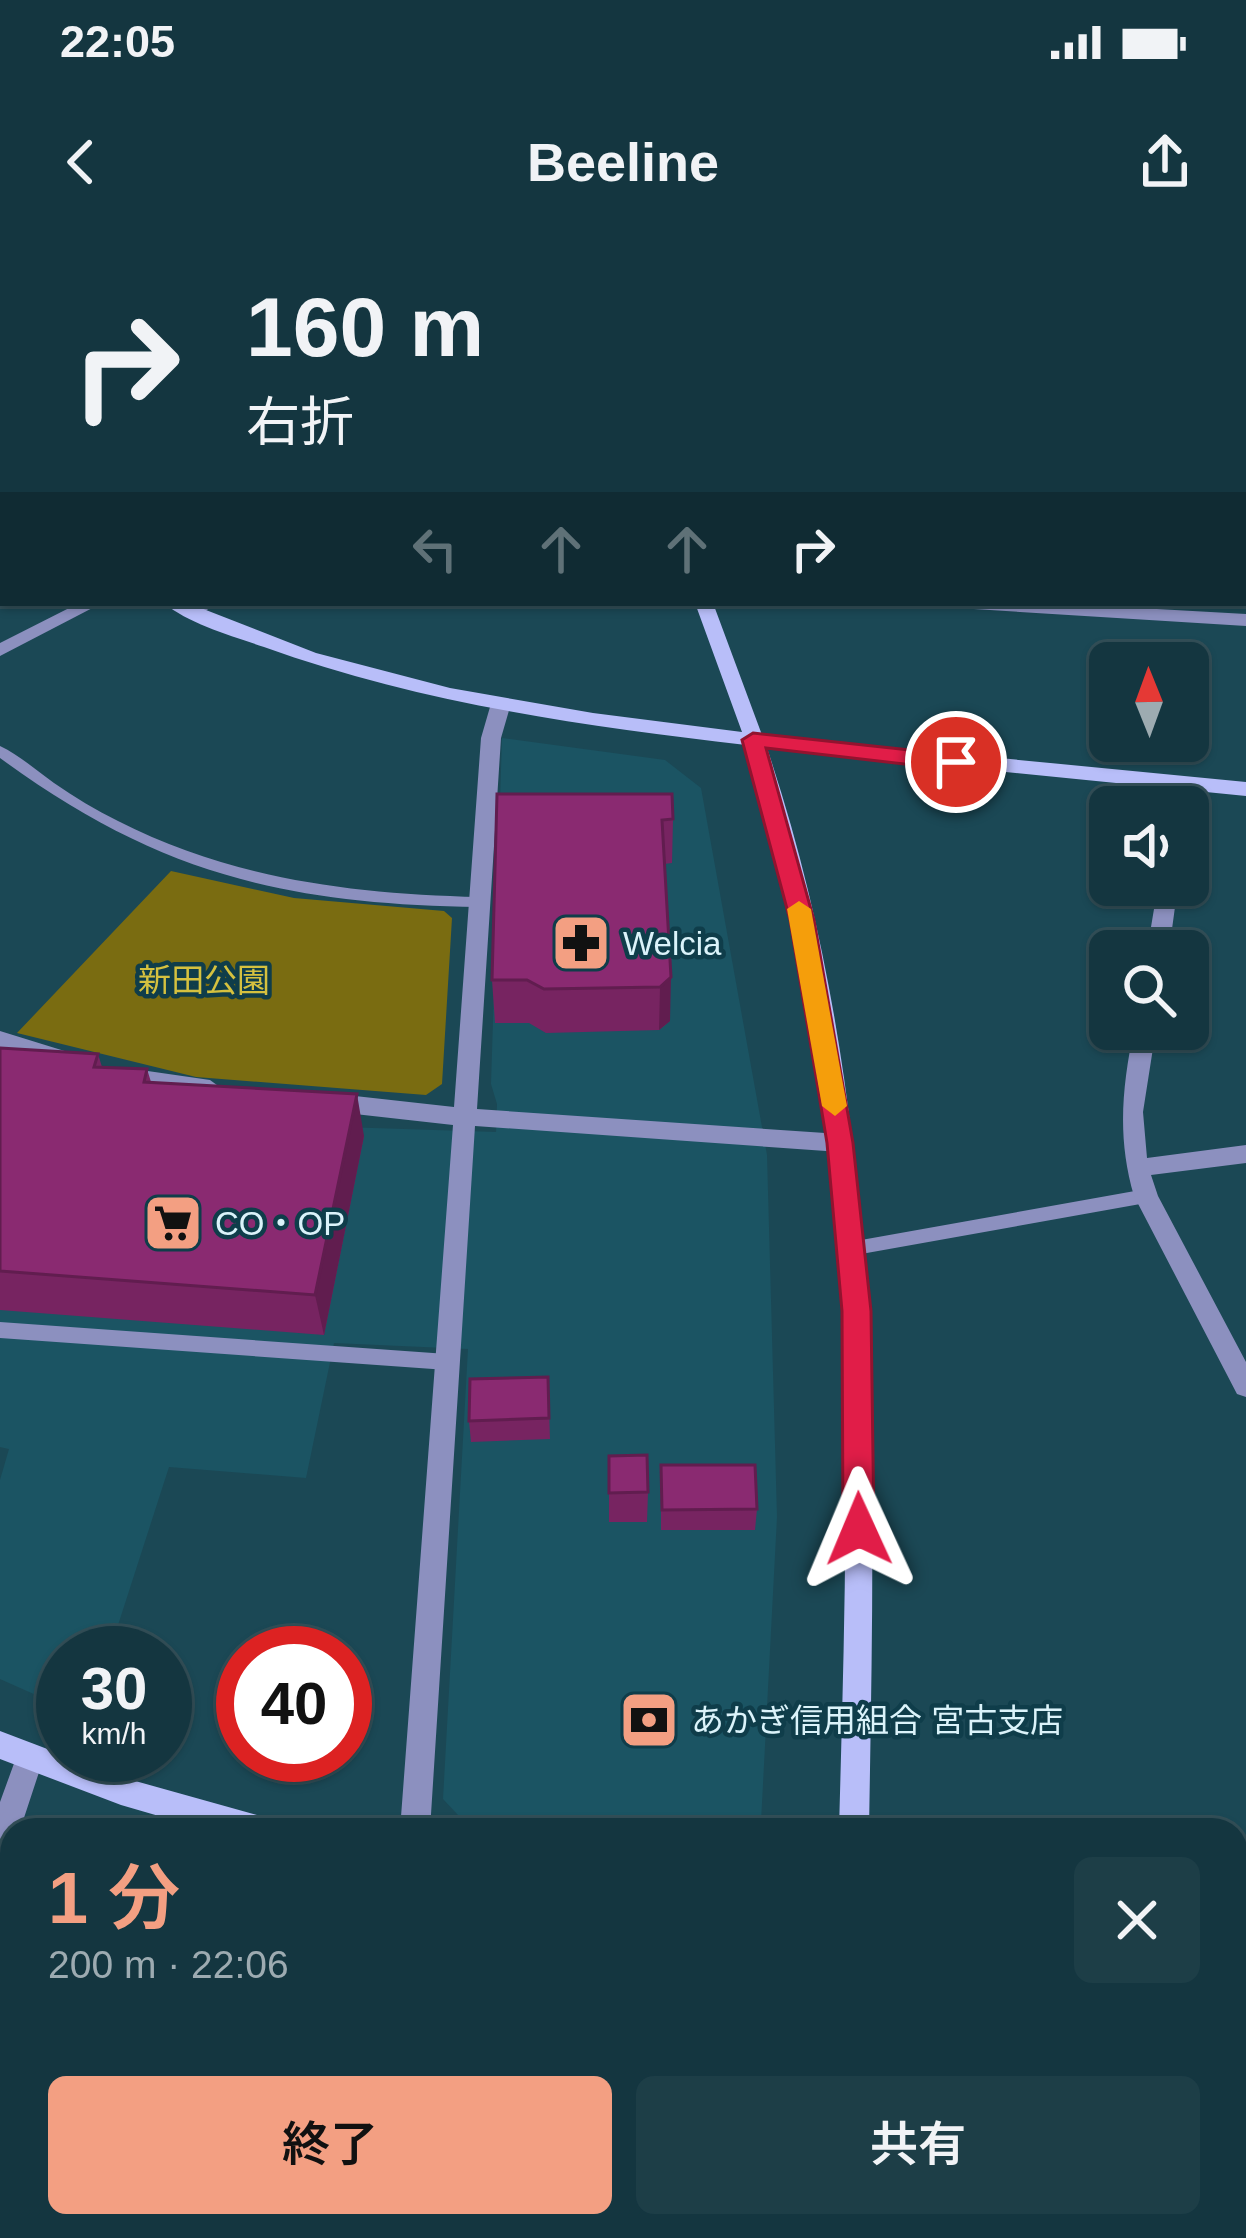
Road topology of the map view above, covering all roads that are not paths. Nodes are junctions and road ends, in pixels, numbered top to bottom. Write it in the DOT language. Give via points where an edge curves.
graph roads {
  1 [pos="87,606"];
  2 [pos="191,606"];
  3 [pos="705,606"];
  4 [pos="1009,606"];
  5 [pos="1246,620"];
  6 [pos="0,650"];
  7 [pos="500,707"];
  8 [pos="753,740"];
  9 [pos="0,752"];
  10 [pos="1168,783"];
  11 [pos="1246,789"];
  12 [pos="479,902"];
  13 [pos="0,1039"];
  14 [pos="1141,1050"];
  15 [pos="225,1090"];
  16 [pos="294,1098"];
  17 [pos="464,1116"];
  18 [pos="840,1143"];
  19 [pos="1246,1154"];
  20 [pos="1136,1168"];
  21 [pos="1146,1196"];
  22 [pos="850,1249"];
  23 [pos="0,1330"];
  24 [pos="447,1362"];
  25 [pos="1246,1386"];
  26 [pos="0,1745"];
  27 [pos="30,1757"];
  28 [pos="9,1818"];
  29 [pos="215,1818"];
  30 [pos="416,1818"];
  31 [pos="854,1818"];
  1 -- 6 [label="street"];
  2 -- 7 [label="street" via="323,663"];
  3 -- 8 [label="street"];
  4 -- 5 [label="street"];
  7 -- 8 [label="street"];
  7 -- 12 [label="street"];
  8 -- 10 [label="street"];
  8 -- 18 [label="street" via="802,920"];
  9 -- 12 [label="lane" via="108,826 244,879 353,896"];
  10 -- 11 [label="street"];
  12 -- 17 [label="street"];
  13 -- 15 [label="street" via="131,1078"];
  14 -- 20 [label="street" via="1129,1126"];
  16 -- 17 [label="street"];
  17 -- 18 [label="street"];
  17 -- 24 [label="street"];
  18 -- 22 [label="street"];
  19 -- 20 [label="street"];
  20 -- 21 [label="street"];
  21 -- 22 [label="lane"];
  21 -- 25 [label="street"];
  22 -- 31 [label="street" via="859,1529"];
  23 -- 24 [label="lane"];
  24 -- 30 [label="street"];
  26 -- 27 [label="street"];
  27 -- 28 [label="street"];
  27 -- 29 [label="street"];
}
